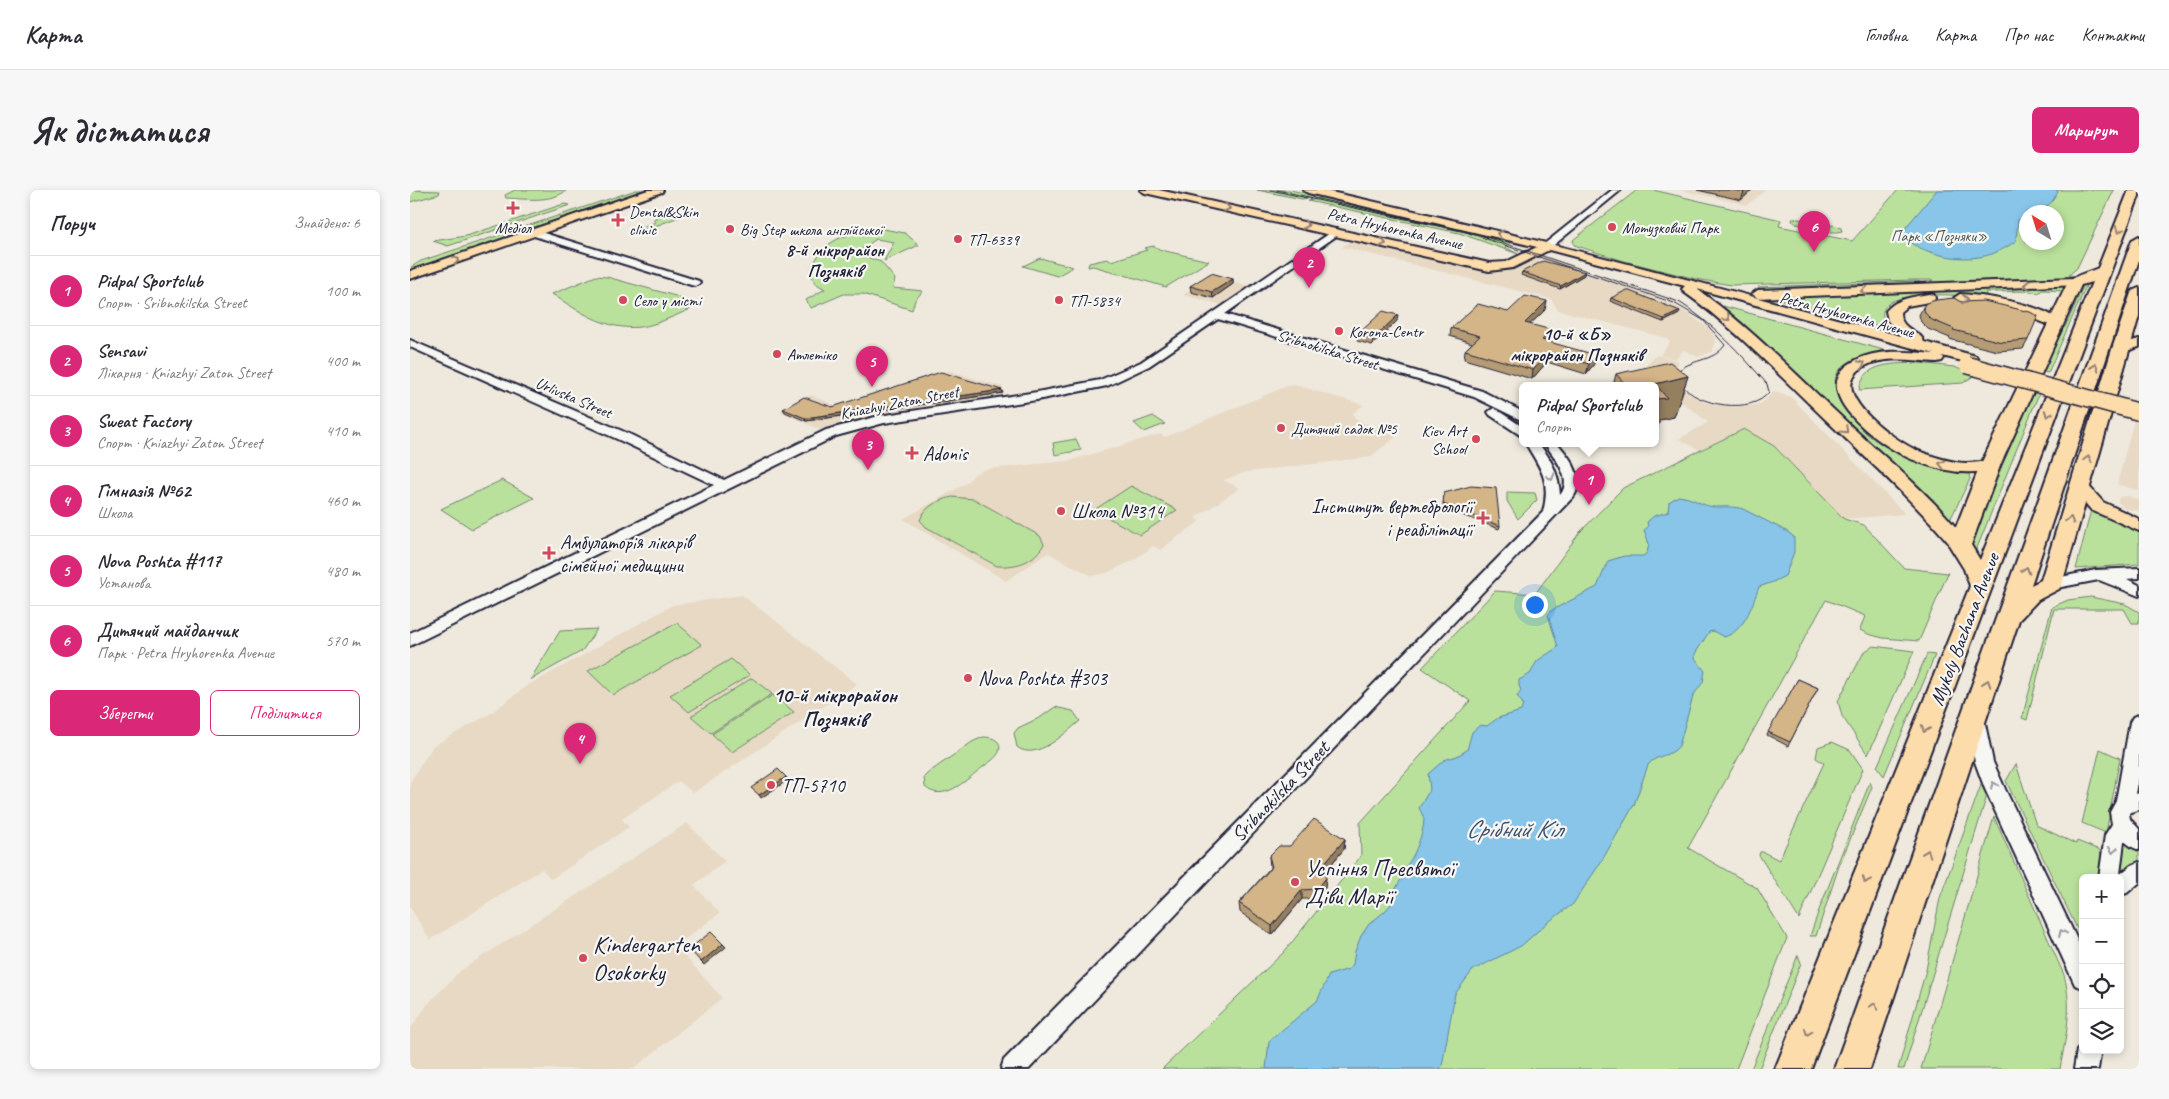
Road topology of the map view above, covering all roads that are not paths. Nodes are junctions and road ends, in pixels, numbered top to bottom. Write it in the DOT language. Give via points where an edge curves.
graph roads {
  1 [pos="630,190"];
  2 [pos="658,190"];
  3 [pos="1145,190"];
  4 [pos="1308,190"];
  5 [pos="1617,190"];
  6 [pos="2135,190"];
  7 [pos="1336,232"];
  8 [pos="534,233"];
  9 [pos="2139,240"];
  10 [pos="1546,247"];
  11 [pos="410,265"];
  12 [pos="2104,270"];
  13 [pos="429,271"];
  14 [pos="410,275"];
  15 [pos="2133,281"];
  16 [pos="2075,282"];
  17 [pos="695,283"];
  18 [pos="1695,288"];
  19 [pos="2139,293"];
  20 [pos="1217,315"];
  21 [pos="2055,323"];
  22 [pos="2139,343"];
  23 [pos="410,344"];
  24 [pos="2120,349"];
  25 [pos="1938,353"];
  26 [pos="1969,362"];
  27 [pos="1439,383"];
  28 [pos="2139,405"];
  29 [pos="2139,412"];
  30 [pos="1519,415"];
  31 [pos="1519,430"];
  32 [pos="1534,447"];
  33 [pos="1553,447"];
  34 [pos="1990,466"];
  35 [pos="724,485"];
  36 [pos="2080,488"];
  37 [pos="1549,515"];
  38 [pos="2139,526"];
  39 [pos="1960,545"];
  40 [pos="2139,573"];
  41 [pos="2096,575"];
  42 [pos="2051,584"];
  43 [pos="1981,586"];
  44 [pos="2139,591"];
  45 [pos="2010,616"];
  46 [pos="410,640"];
  47 [pos="1974,719"];
  48 [pos="2139,722"];
  49 [pos="2136,764"];
  50 [pos="2132,802"];
  51 [pos="2122,825"];
  52 [pos="2139,841"];
  53 [pos="2139,872"];
  54 [pos="2110,874"];
  55 [pos="2124,883"];
  56 [pos="2079,968"];
  57 [pos="2088,1054"];
  58 [pos="1859,1062"];
  59 [pos="1013,1069"];
  60 [pos="1793,1069"];
  61 [pos="2086,1069"];
  1 -- 11 [label="main road"];
  2 -- 8 [label="main road"];
  3 -- 7 [label="main road, Petra Hryhorenka Avenue, one-way"];
  10 -- 4 [label="main road, Petra Hryhorenka Avenue, one-way" via="1466,225"];
  5 -- 10 [label="street"];
  6 -- 12 [label="highway, Mykoly Bazhana Avenue, one-way"];
  7 -- 10 [label="main road, Petra Hryhorenka Avenue, one-way" via="1489,267 1509,265"];
  7 -- 20 [label="street, Kniazhyi Zaton Street"];
  13 -- 8 [label="main road, one-way"];
  8 -- 17 [label="street"];
  9 -- 15 [label="highway, Mykoly Bazhana Avenue"];
  10 -- 18 [label="main road, Petra Hryhorenka Avenue" via="1565,255"];
  11 -- 13 [label="main road"];
  12 -- 16 [label="highway"];
  12 -- 43 [label="highway, Mykoly Bazhana Avenue, one-way"];
  13 -- 14 [label="main road"];
  45 -- 15 [label="highway, Mykoly Bazhana Avenue, one-way"];
  16 -- 18 [label="main road, one-way" via="1778,294"];
  16 -- 21 [label="highway"];
  18 -- 25 [label="main road, Petra Hryhorenka Avenue"];
  18 -- 39 [label="main road, one-way" via="1909,490"];
  19 -- 24 [label="highway"];
  20 -- 27 [label="street, Sribnokilska Street"];
  20 -- 35 [label="street, Kniazhyi Zaton Street" via="1145,364 1103,383 851,426"];
  25 -- 21 [label="main road, one-way" via="1895,323 1892,317 1897,307 1928,298 1982,300 2013,305"];
  21 -- 34 [label="highway"];
  22 -- 24 [label="main road"];
  23 -- 35 [label="street, Urlivska Street" via="622,436"];
  36 -- 24 [label="highway, one-way"];
  25 -- 26 [label="main road, Petra Hryhorenka Avenue"];
  34 -- 25 [label="main road, one-way" via="1976,469 1944,464 1898,447 1871,428 1845,396 1843,386 1846,378 1859,364 1882,358"];
  26 -- 28 [label="main road, Petra Hryhorenka Avenue"];
  26 -- 29 [label="main road, Petra Hryhorenka Avenue, bridge"];
  27 -- 30 [label="street, Sribnokilska Street" via="1486,397"];
  27 -- 31 [label="street, Sribnokilska Street" via="1466,394"];
  32 -- 37 [label="street, one-way" via="1553,480 1554,498"];
  33 -- 37 [label="street, Sribnokilska Street" via="1572,481 1569,493"];
  34 -- 39 [label="highway"];
  35 -- 46 [label="street, Kniazhyi Zaton Street"];
  36 -- 38 [label="main road" via="2097,506"];
  42 -- 36 [label="highway, one-way"];
  37 -- 59 [label="street, Sribnokilska Street"];
  39 -- 43 [label="highway"];
  40 -- 41 [label="street"];
  41 -- 42 [label="street"];
  41 -- 44 [label="street"];
  42 -- 45 [label="highway" via="2030,595"];
  43 -- 60 [label="highway, Mykoly Bazhana Avenue, one-way"];
  47 -- 45 [label="highway, Mykoly Bazhana Avenue, one-way"];
  56 -- 47 [label="street, one-way" via="1995,789 1984,762"];
  58 -- 47 [label="highway, Mykoly Bazhana Avenue, one-way"];
  48 -- 49 [label="street"];
  49 -- 50 [label="street"];
  50 -- 51 [label="street" via="2120,808"];
  51 -- 52 [label="street"];
  51 -- 54 [label="street, one-way" via="2115,836"];
  53 -- 55 [label="street"];
  57 -- 61 [label="street"];
}
